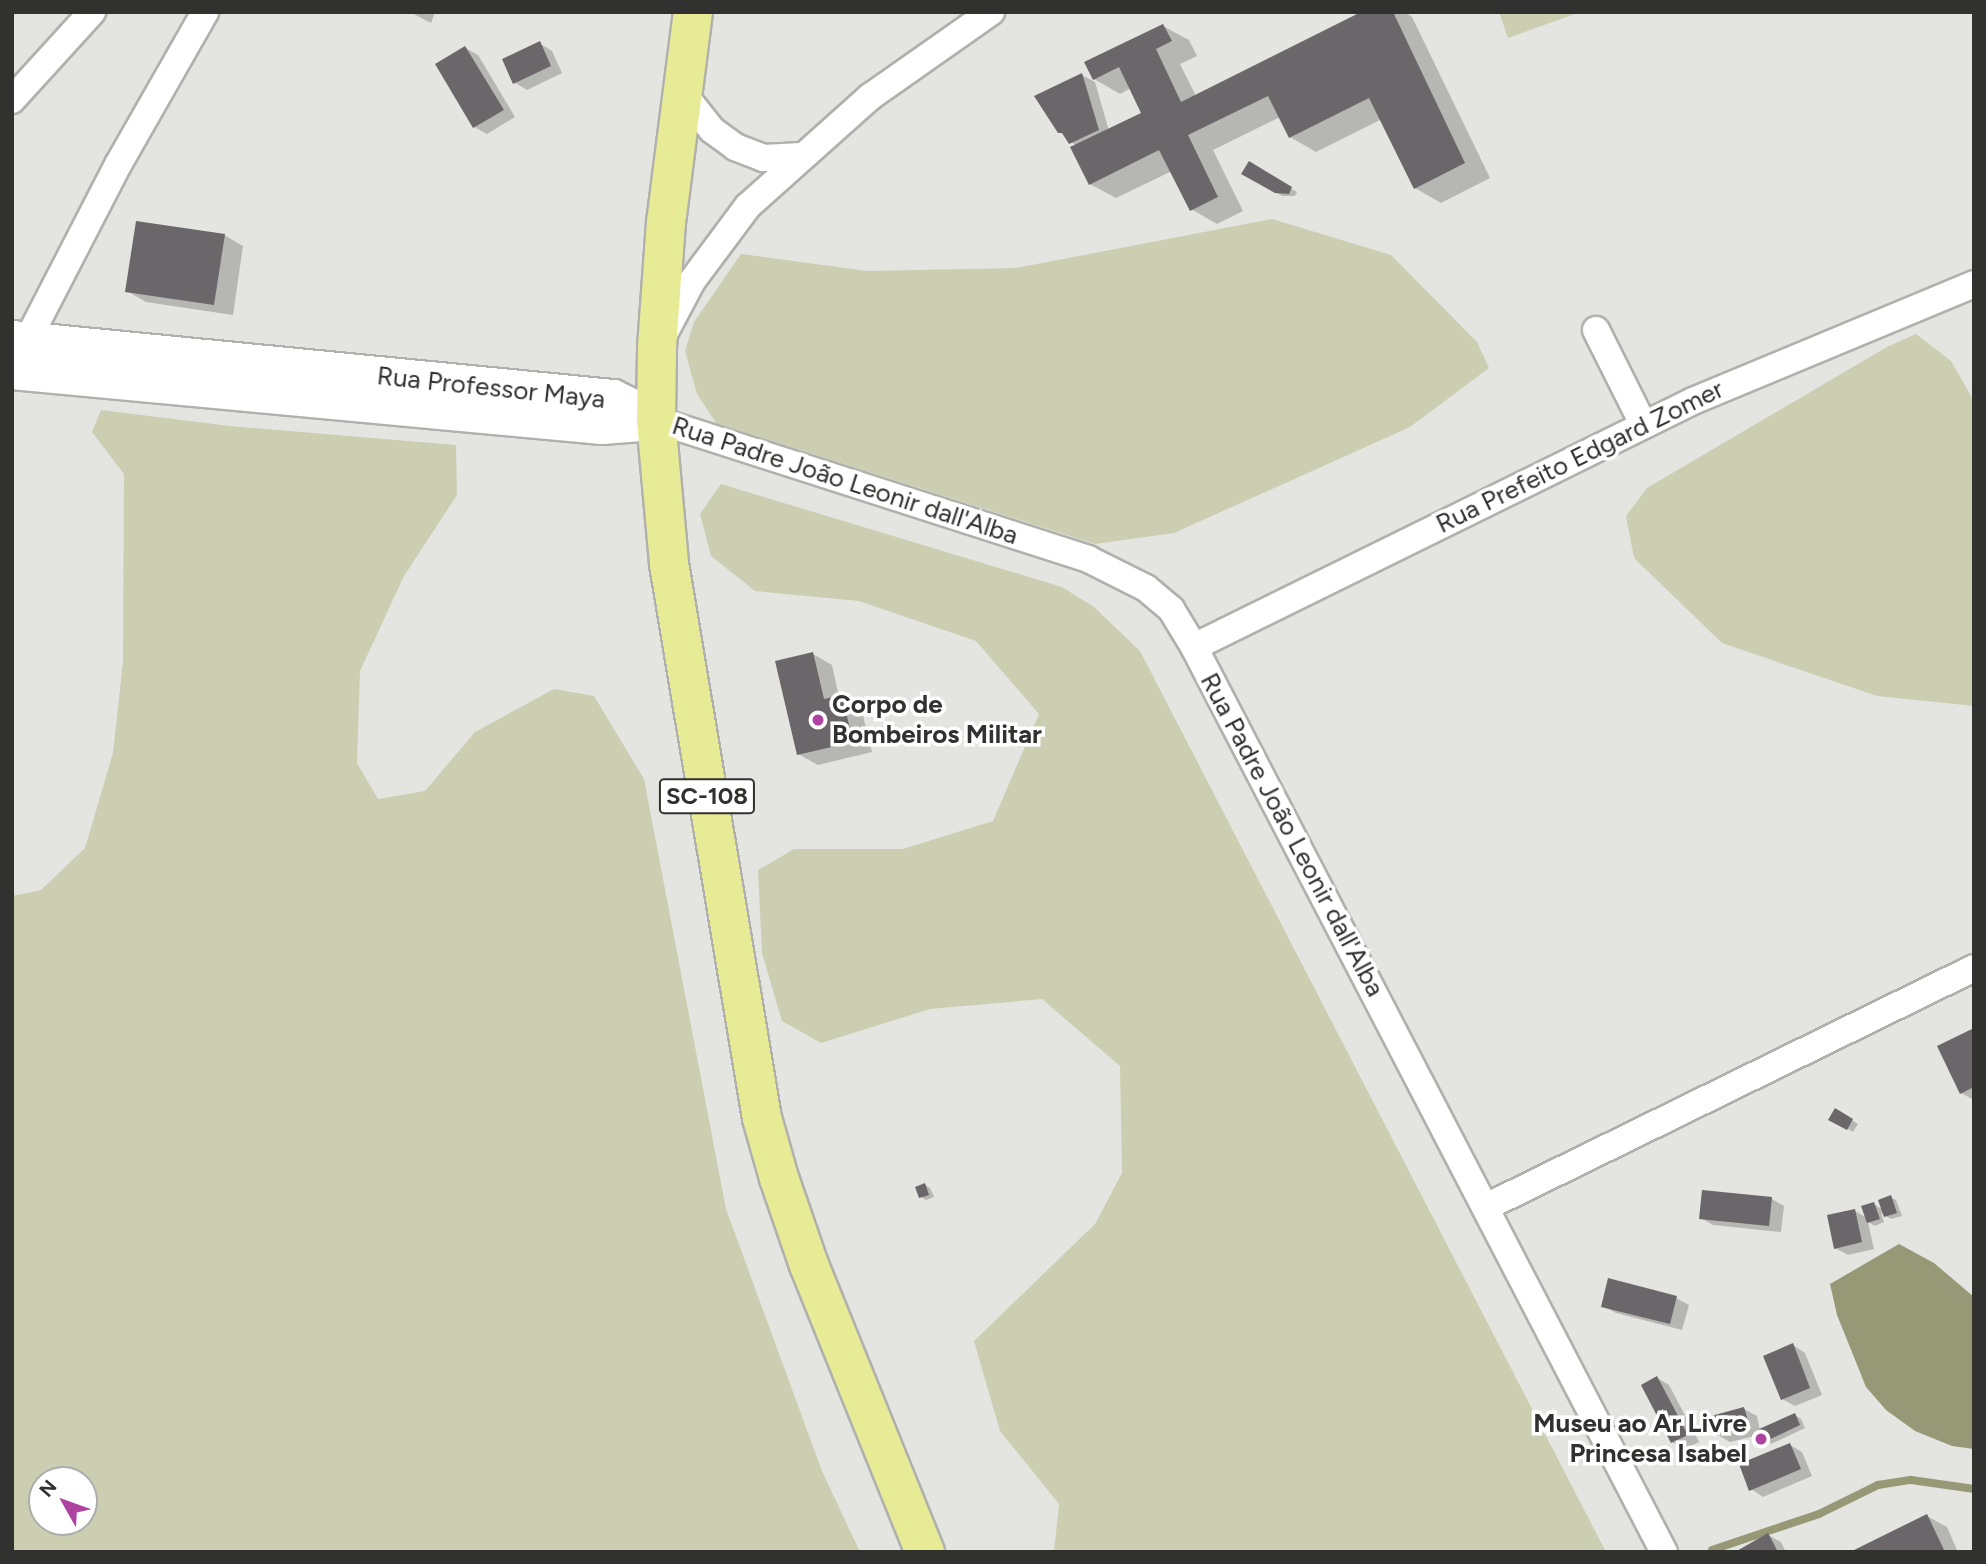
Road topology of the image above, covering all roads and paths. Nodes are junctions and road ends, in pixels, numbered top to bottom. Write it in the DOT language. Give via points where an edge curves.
graph roads {
  1 [pos="693,12"];
  2 [pos="991,12"];
  3 [pos="91,13"];
  4 [pos="200,15"];
  5 [pos="682,92"];
  6 [pos="12,100"];
  7 [pos="801,156"];
  8 [pos="1974,284"];
  9 [pos="1595,330"];
  10 [pos="657,349"];
  11 [pos="19,356"];
  12 [pos="656,420"];
  13 [pos="1643,424"];
  14 [pos="1194,647"];
  15 [pos="1974,968"];
  16 [pos="1486,1207"];
  17 [pos="925,1552"];
  18 [pos="1664,1552"];
  1 -- 5 [label="main road, SC-108"];
  2 -- 7 [label="street" via="870,97"];
  3 -- 6 [label="street"];
  4 -- 11 [label="street"];
  5 -- 7 [label="street" via="712,130 735,147 763,158"];
  5 -- 10 [label="main road, SC-108"];
  7 -- 10 [label="street" via="723,237 692,281"];
  8 -- 13 [label="street, Rua Prefeito Edgard Zomer"];
  9 -- 13 [label="street"];
  10 -- 12 [label="main road, SC-108"];
  11 -- 12 [label="main road, Rua Professor Maya" via="613,399"];
  12 -- 14 [label="street, Rua Padre João Leonir dall'Alba" via="1088,559 1146,588 1171,609"];
  12 -- 17 [label="main road, SC-108" via="669,564 762,1118 809,1265"];
  13 -- 14 [label="street, Rua Prefeito Edgard Zomer"];
  14 -- 16 [label="street, Rua Padre João Leonir dall'Alba"];
  15 -- 16 [label="street"];
  16 -- 18 [label="street, Rua Padre João Leonir dall'Alba"];
}
